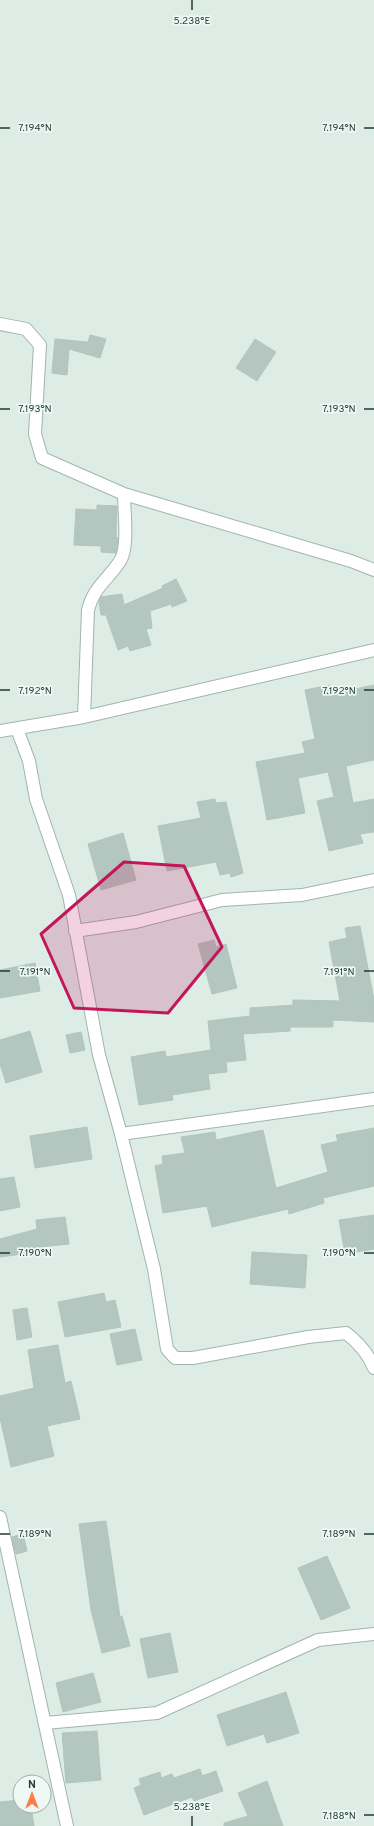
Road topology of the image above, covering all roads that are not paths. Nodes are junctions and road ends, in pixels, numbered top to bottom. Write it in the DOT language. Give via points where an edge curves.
graph roads {
  1 [pos="0,324"];
  2 [pos="124,494"];
  3 [pos="374,570"];
  4 [pos="374,650"];
  5 [pos="84,717"];
  6 [pos="17,729"];
  7 [pos="0,731"];
  8 [pos="374,880"];
  9 [pos="75,931"];
  10 [pos="374,1099"];
  11 [pos="121,1134"];
  12 [pos="374,1368"];
  13 [pos="0,1517"];
  14 [pos="374,1634"];
  15 [pos="45,1723"];
  16 [pos="67,1826"];
  1 -- 2 [label="street" via="26,329 40,345 35,434 42,458"];
  2 -- 3 [label="street"];
  2 -- 5 [label="street" via="124,545 121,561 91,596 88,610"];
  4 -- 5 [label="street"];
  5 -- 6 [label="street"];
  6 -- 7 [label="street"];
  6 -- 9 [label="street" via="29,761 36,799 69,895"];
  8 -- 9 [label="street" via="302,895 222,900 136,922"];
  9 -- 11 [label="street" via="99,1055"];
  10 -- 11 [label="street"];
  11 -- 12 [label="street" via="154,1269 167,1349 175,1358 193,1358 308,1337 346,1333 366,1352"];
  13 -- 15 [label="street"];
  14 -- 15 [label="street" via="318,1640 157,1713"];
  15 -- 16 [label="street"];
}
